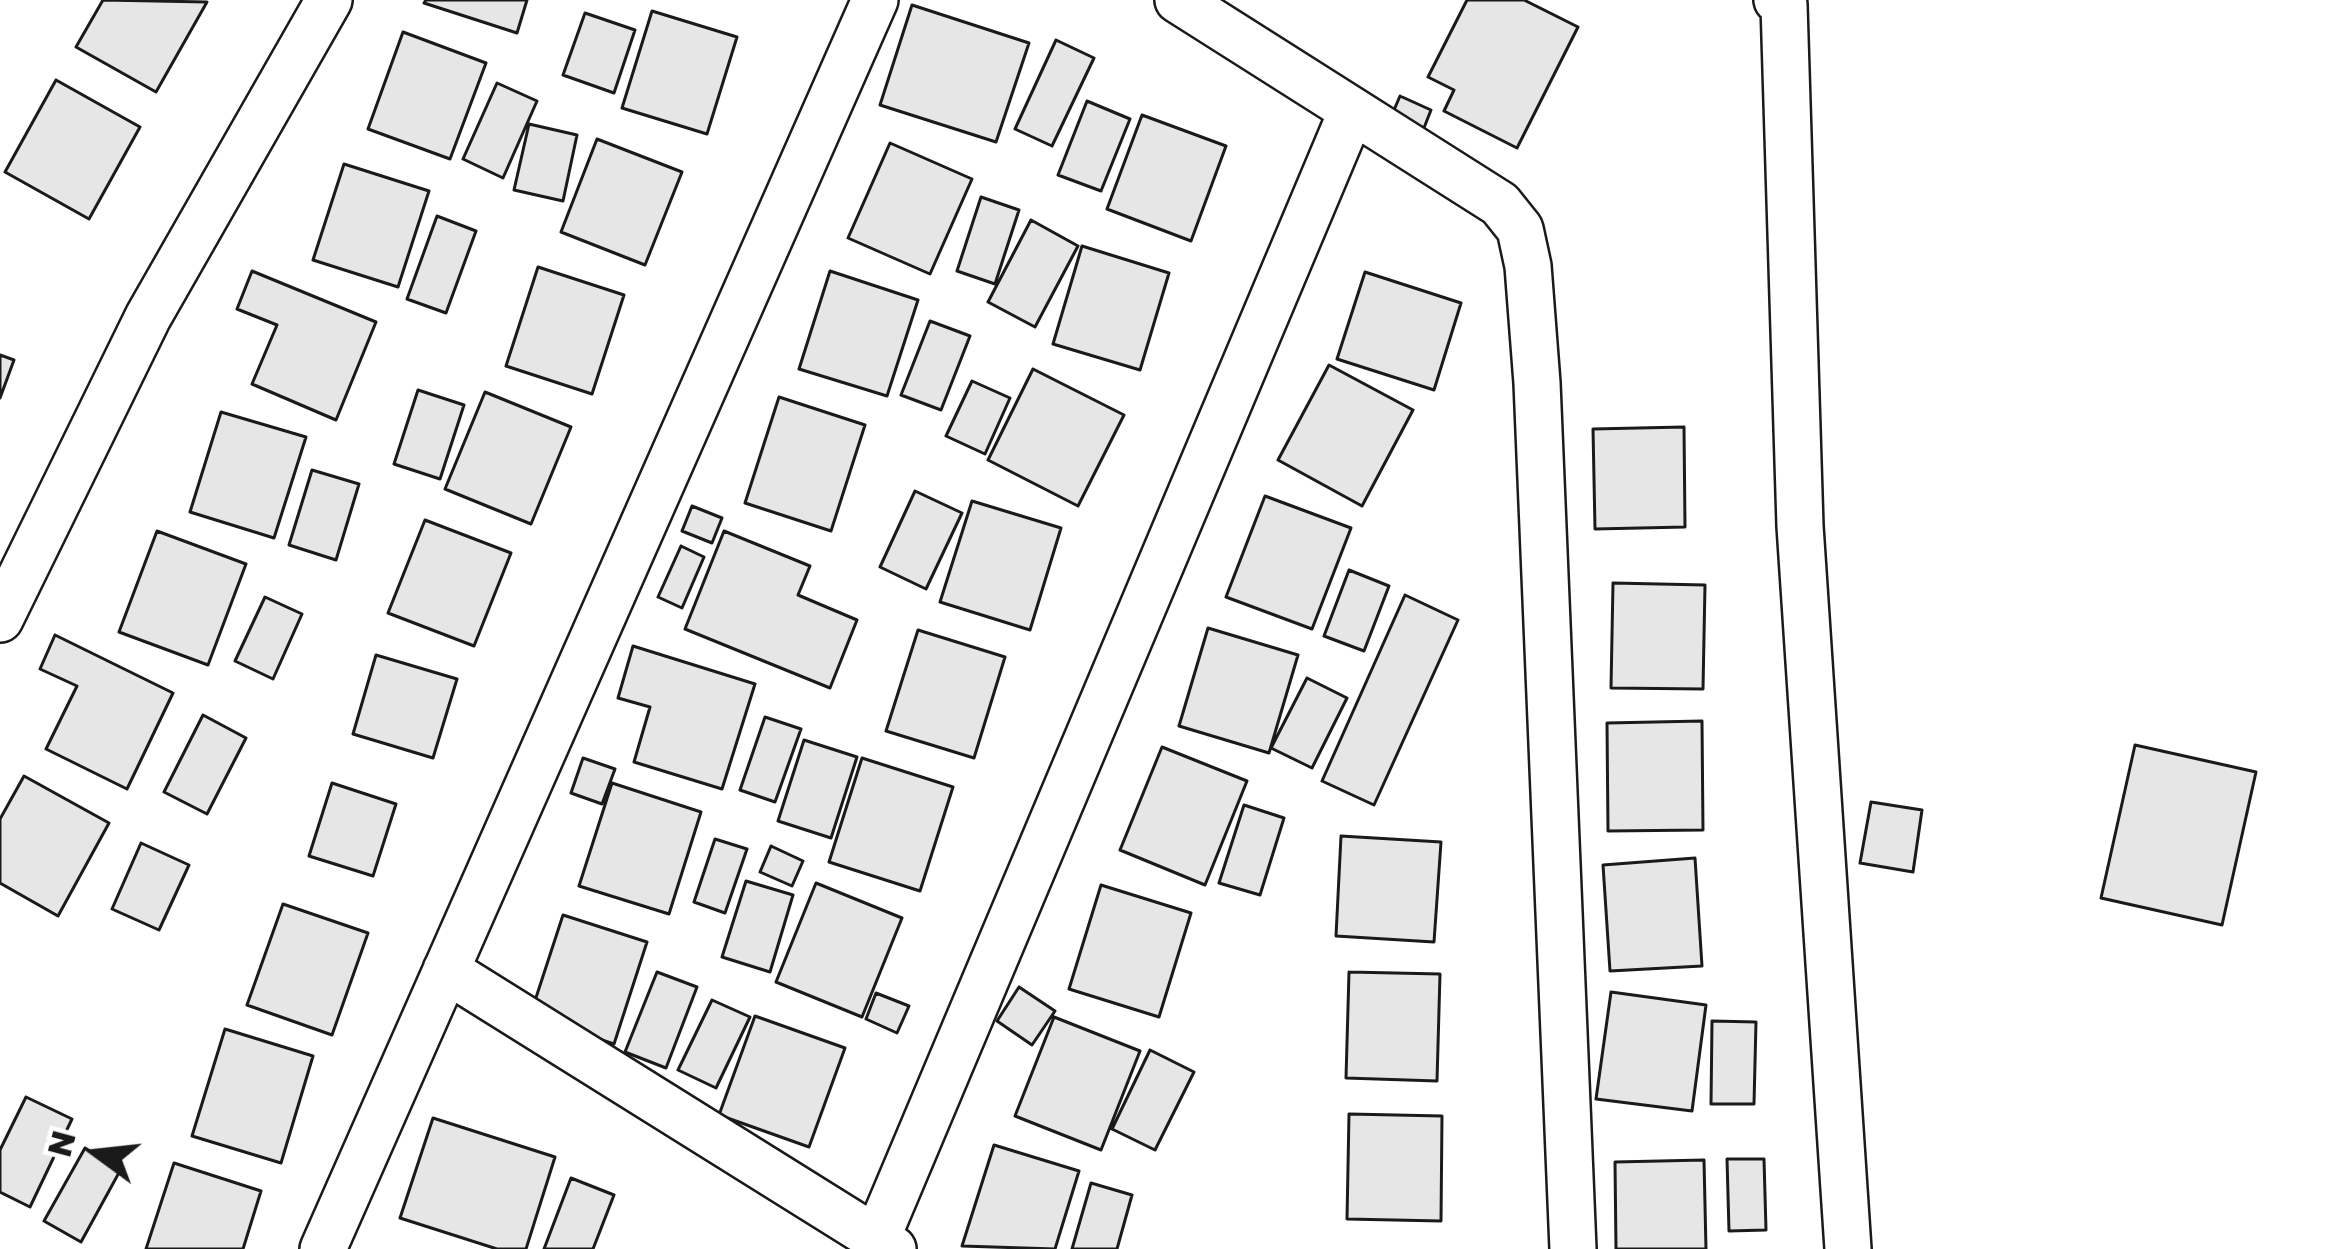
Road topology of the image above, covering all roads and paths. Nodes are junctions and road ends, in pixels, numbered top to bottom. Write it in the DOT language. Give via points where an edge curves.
graph roads {
  1 [pos="329,0"];
  2 [pos="875,0"];
  3 [pos="1178,0"];
  4 [pos="1782,2"];
  5 [pos="1352,112"];
  6 [pos="0,619"];
  7 [pos="446,970"];
  8 [pos="885,1244"];
  9 [pos="323,1249"];
  10 [pos="1573,1249"];
  11 [pos="1848,1249"];
  1 -- 6 [label="street" via="148,317"];
  2 -- 7 [label="street"];
  3 -- 5 [label="street"];
  4 -- 11 [label="street" via="1800,526"];
  5 -- 8 [label="street"];
  5 -- 10 [label="street" via="1500,204 1524,248 1538,406"];
  7 -- 8 [label="street"];
  7 -- 9 [label="street"];
}
